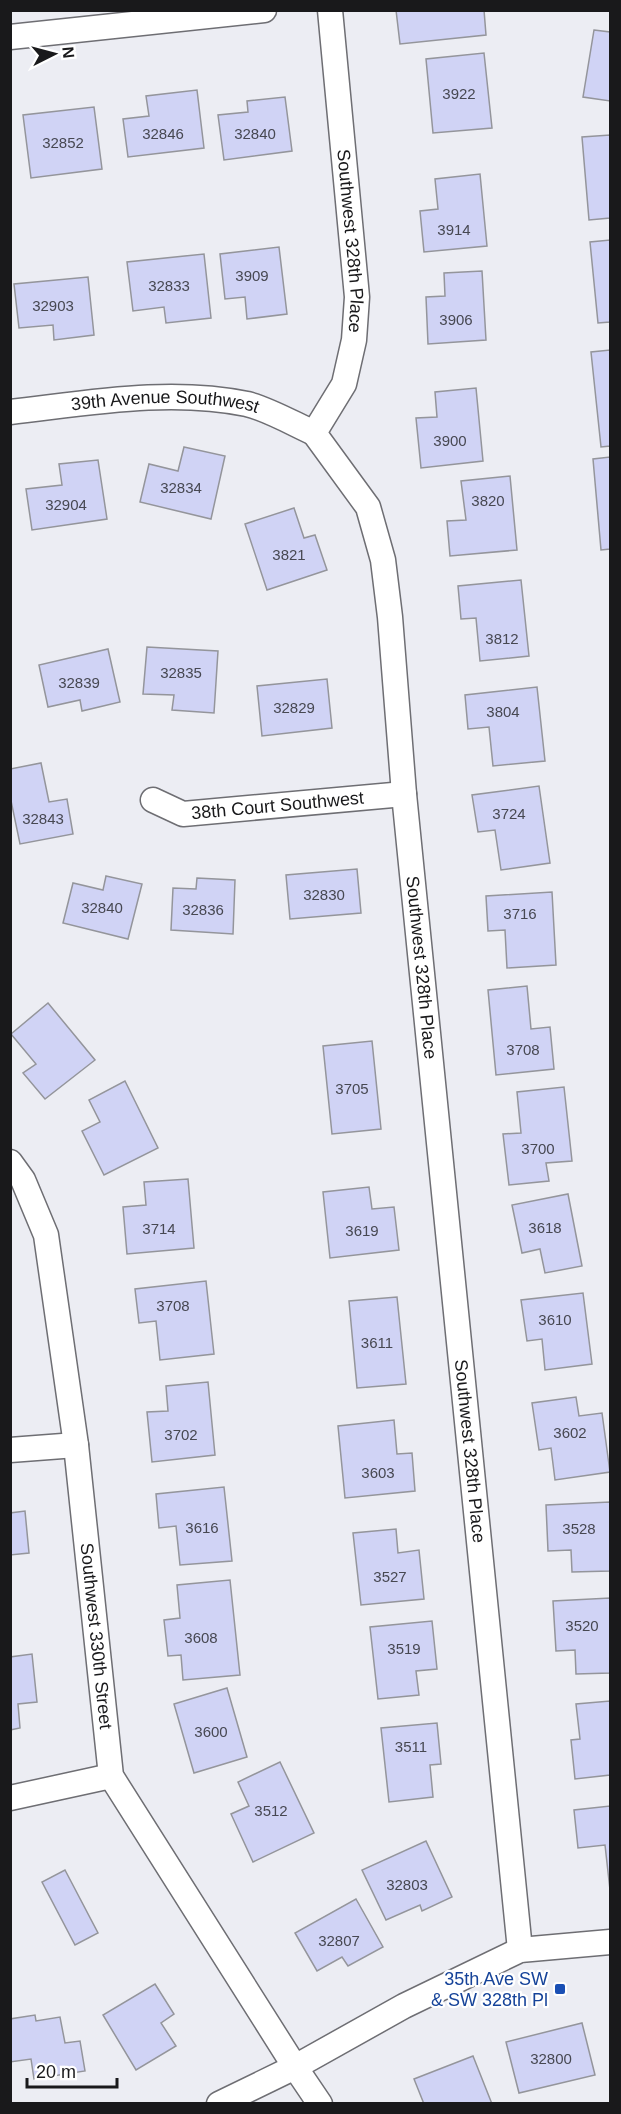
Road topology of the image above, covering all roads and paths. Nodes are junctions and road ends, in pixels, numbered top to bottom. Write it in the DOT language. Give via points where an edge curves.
graph roads {
  1 [pos="264,10"];
  2 [pos="330,10"];
  3 [pos="10,38"];
  4 [pos="10,412"];
  5 [pos="314,432"];
  6 [pos="404,794"];
  7 [pos="153,800"];
  8 [pos="10,1162"];
  9 [pos="76,1445"];
  10 [pos="10,1450"];
  11 [pos="111,1776"];
  12 [pos="10,1798"];
  13 [pos="610,1942"];
  14 [pos="520,1950"];
  15 [pos="295,2067"];
  16 [pos="219,2103"];
  17 [pos="320,2103"];
  1 -- 3 [label="street"];
  2 -- 5 [label="street, Southwest 328th Place" via="357,297 354,340 344,384"];
  4 -- 5 [label="street, 39th Avenue Southwest" via="141,397 203,397 249,404"];
  5 -- 6 [label="street, Southwest 328th Place" via="368,507 383,560"];
  6 -- 7 [label="street, 38th Court Southwest" via="183,814"];
  6 -- 14 [label="street, Southwest 328th Place"];
  8 -- 9 [label="street, Southwest 330th Street" via="23,1180 46,1235"];
  9 -- 10 [label="street"];
  9 -- 11 [label="street, Southwest 330th Street"];
  11 -- 12 [label="street"];
  11 -- 15 [label="street, Southwest 330th Street"];
  13 -- 14 [label="street"];
  14 -- 15 [label="street" via="404,2006"];
  15 -- 16 [label="street"];
  15 -- 17 [label="street, Southwest 330th Street"];
}
